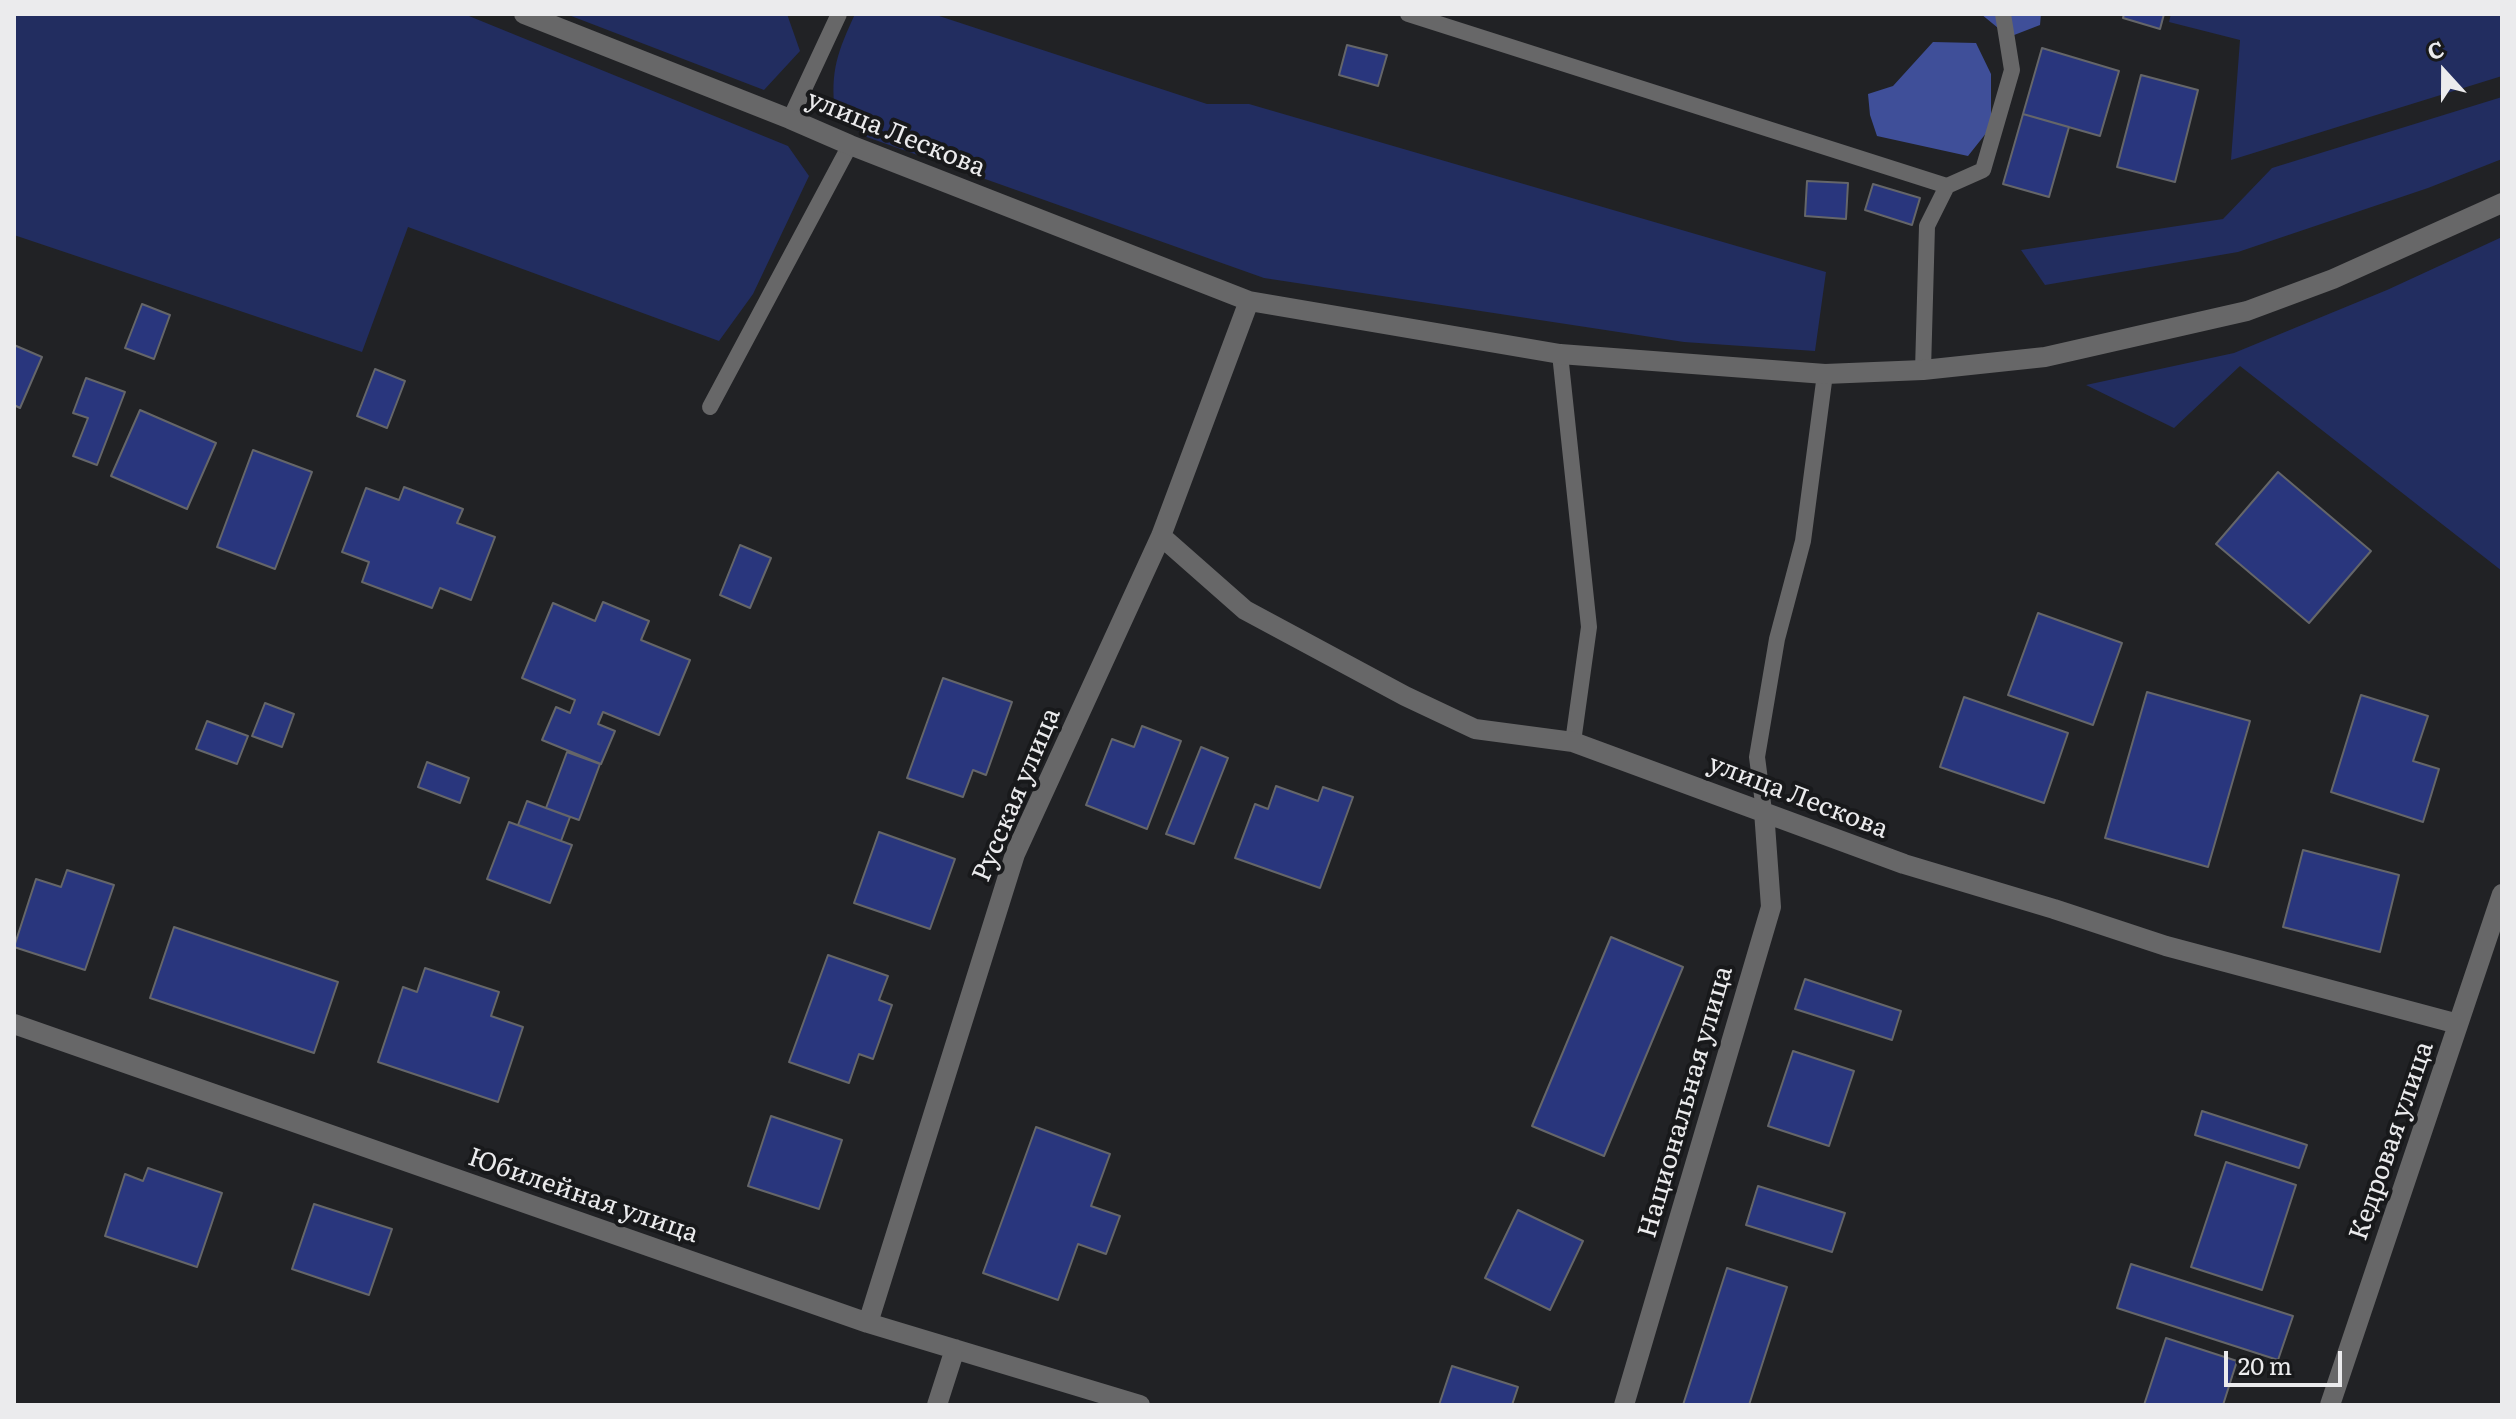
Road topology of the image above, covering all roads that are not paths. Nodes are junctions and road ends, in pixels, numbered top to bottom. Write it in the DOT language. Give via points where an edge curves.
graph roads {
  1 [pos="524,14"];
  2 [pos="839,14"];
  3 [pos="1408,14"];
  4 [pos="2003,14"];
  5 [pos="790,119"];
  6 [pos="850,145"];
  7 [pos="1947,186"];
  8 [pos="2502,203"];
  9 [pos="1249,301"];
  10 [pos="1560,354"];
  11 [pos="1923,370"];
  12 [pos="1825,374"];
  13 [pos="710,407"];
  14 [pos="1161,536"];
  15 [pos="1573,742"];
  16 [pos="1764,811"];
  17 [pos="2502,894"];
  18 [pos="14,1024"];
  19 [pos="2458,1024"];
  20 [pos="868,1323"];
  21 [pos="955,1349"];
  22 [pos="937,1405"];
  23 [pos="1140,1405"];
  24 [pos="1624,1405"];
  25 [pos="2330,1405"];
  1 -- 5 [label="street, улица Лескова"];
  2 -- 5 [label="lane"];
  3 -- 7 [label="lane"];
  4 -- 7 [label="lane" via="2012,70 1983,170"];
  5 -- 6 [label="street, улица Лескова"];
  6 -- 9 [label="street, улица Лескова"];
  6 -- 13 [label="lane"];
  7 -- 11 [label="lane" via="1927,226"];
  8 -- 11 [label="street, улица Лескова" via="2333,279 2247,311 2045,357"];
  9 -- 10 [label="street, улица Лескова"];
  9 -- 14 [label="street, Русская улица"];
  10 -- 12 [label="street, улица Лескова"];
  10 -- 15 [label="lane" via="1589,627"];
  11 -- 12 [label="street, улица Лескова"];
  12 -- 16 [label="lane" via="1803,541 1777,639 1757,757"];
  14 -- 15 [label="street, улица Лескова" via="1245,610 1405,696 1475,729"];
  14 -- 20 [label="street, Русская улица" via="1015,854"];
  15 -- 16 [label="street, улица Лескова"];
  16 -- 19 [label="street, улица Лескова" via="1856,848 2166,946"];
  16 -- 24 [label="street, Национальная улица" via="1771,907"];
  17 -- 19 [label="street, Кедровая улица"];
  18 -- 20 [label="street, Юбилейная улица"];
  19 -- 25 [label="street, Кедровая улица"];
  20 -- 21 [label="street, Юбилейная улица"];
  21 -- 22 [label="street"];
  21 -- 23 [label="street, Юбилейная улица"];
}
